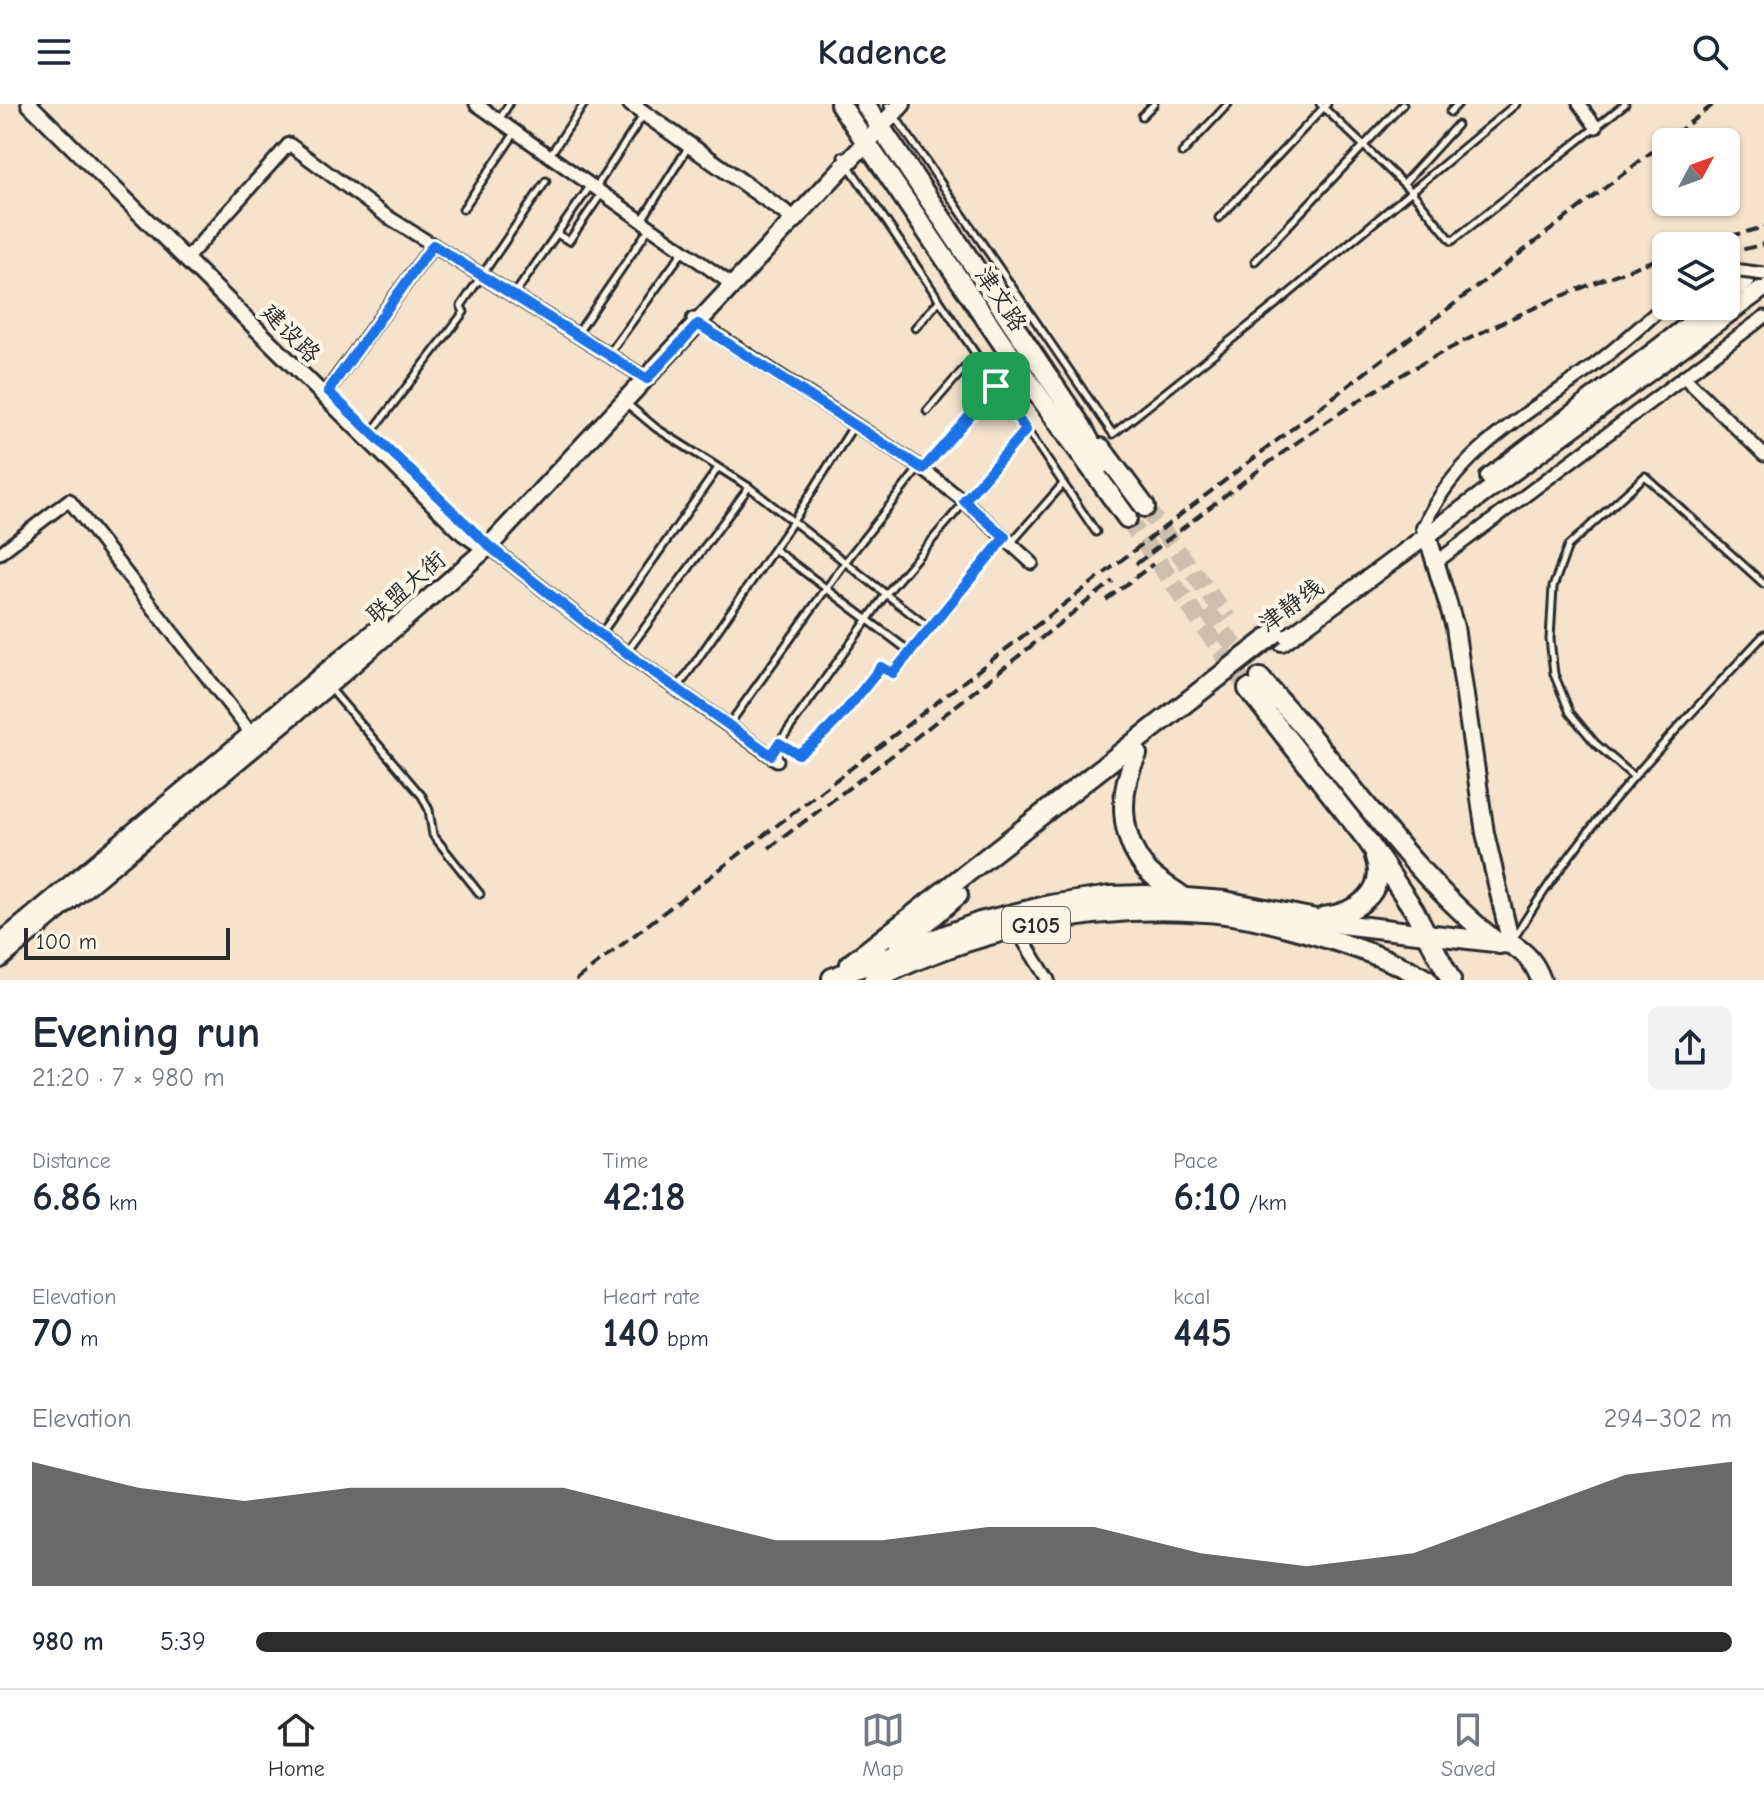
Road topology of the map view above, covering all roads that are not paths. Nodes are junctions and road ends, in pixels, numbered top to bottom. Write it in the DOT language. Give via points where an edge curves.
graph roads {
  1 [pos="29,104"];
  2 [pos="38,104"];
  3 [pos="476,104"];
  4 [pos="509,104"];
  5 [pos="584,104"];
  6 [pos="631,104"];
  7 [pos="840,104"];
  8 [pos="1154,104"];
  9 [pos="1228,104"];
  10 [pos="1403,104"];
  11 [pos="1458,104"];
  12 [pos="1516,104"];
  13 [pos="1579,104"];
  14 [pos="1625,104"];
  15 [pos="1324,105"];
  16 [pos="885,111"];
  17 [pos="1450,112"];
  18 [pos="645,114"];
  19 [pos="1142,116"];
  20 [pos="498,120"];
  21 [pos="1457,125"];
  22 [pos="1596,127"];
  23 [pos="516,132"];
  24 [pos="864,138"];
  25 [pos="690,145"];
  26 [pos="1364,146"];
  27 [pos="1182,153"];
  28 [pos="550,155"];
  29 [pos="844,160"];
  30 [pos="546,181"];
  31 [pos="1403,183"];
  32 [pos="597,188"];
  33 [pos="1411,191"];
  34 [pos="463,209"];
  35 [pos="793,217"];
  36 [pos="1219,218"];
  37 [pos="646,223"];
  38 [pos="557,234"];
  39 [pos="433,245"];
  40 [pos="685,250"];
  41 [pos="189,257"];
  42 [pos="1255,261"];
  43 [pos="1740,274"];
  44 [pos="1764,274"];
  45 [pos="481,275"];
  46 [pos="1744,276"];
  47 [pos="1740,280"];
  48 [pos="731,283"];
  49 [pos="1764,288"];
  50 [pos="513,295"];
  51 [pos="939,301"];
  52 [pos="1652,316"];
  53 [pos="1764,317"];
  54 [pos="1695,320"];
  55 [pos="696,321"];
  56 [pos="915,328"];
  57 [pos="577,335"];
  58 [pos="608,355"];
  59 [pos="975,356"];
  60 [pos="644,377"];
  61 [pos="1684,377"];
  62 [pos="996,386"];
  63 [pos="326,394"];
  64 [pos="623,399"];
  65 [pos="927,411"];
  66 [pos="855,424"];
  67 [pos="1026,430"];
  68 [pos="368,436"];
  69 [pos="1764,455"];
  70 [pos="718,468"];
  71 [pos="921,468"];
  72 [pos="1063,484"];
  73 [pos="749,487"];
  74 [pos="964,501"];
  75 [pos="794,520"];
  76 [pos="1426,531"];
  77 [pos="1096,532"];
  78 [pos="1008,540"];
  79 [pos="483,543"];
  80 [pos="774,549"];
  81 [pos="0,553"];
  82 [pos="846,561"];
  83 [pos="1032,563"];
  84 [pos="1435,563"];
  85 [pos="1764,584"];
  86 [pos="826,589"];
  87 [pos="886,594"];
  88 [pos="867,620"];
  89 [pos="928,627"];
  90 [pos="601,635"];
  91 [pos="1764,635"];
  92 [pos="1279,638"];
  93 [pos="909,651"];
  94 [pos="626,654"];
  95 [pos="324,682"];
  96 [pos="1214,687"];
  97 [pos="676,690"];
  98 [pos="728,726"];
  99 [pos="255,739"];
  100 [pos="779,743"];
  101 [pos="1137,754"];
  102 [pos="774,758"];
  103 [pos="1633,776"];
  104 [pos="1367,840"];
  105 [pos="480,894"];
  106 [pos="1183,897"];
  107 [pos="1208,912"];
  108 [pos="1310,919"];
  109 [pos="1018,921"];
  110 [pos="1426,934"];
  111 [pos="0,943"];
  112 [pos="1505,944"];
  113 [pos="889,955"];
  114 [pos="0,959"];
  115 [pos="831,979"];
  116 [pos="862,980"];
  117 [pos="873,980"];
  118 [pos="1048,980"];
  119 [pos="1427,980"];
  120 [pos="1451,980"];
  121 [pos="1541,980"];
  1 -- 41 [label="street, 建设路"];
  2 -- 41 [label="street, 建设路"];
  3 -- 20 [label="street"];
  4 -- 20 [label="lane"];
  5 -- 28 [label="lane"];
  6 -- 18 [label="street"];
  7 -- 24 [label="main road, 津文路"];
  8 -- 19 [label="lane"];
  9 -- 27 [label="lane"];
  10 -- 26 [label="lane"];
  11 -- 17 [label="lane"];
  12 -- 33 [label="lane"];
  13 -- 22 [label="street"];
  14 -- 22 [label="lane"];
  15 -- 26 [label="lane"];
  15 -- 36 [label="lane"];
  16 -- 24 [label="main road"];
  16 -- 24 [label="main road, 津文路" via="1131,515 1040,411 1024,375"];
  16 -- 33 [label="lane" via="1113,434"];
  18 -- 25 [label="street"];
  18 -- 32 [label="lane"];
  20 -- 23 [label="street"];
  21 -- 31 [label="lane"];
  22 -- 33 [label="lane" via="1452,241"];
  23 -- 28 [label="street"];
  23 -- 34 [label="lane"];
  24 -- 29 [label="main road"];
  25 -- 35 [label="street"];
  25 -- 37 [label="lane"];
  26 -- 31 [label="lane"];
  26 -- 42 [label="lane"];
  28 -- 32 [label="street"];
  29 -- 35 [label="main road"];
  29 -- 51 [label="lane"];
  30 -- 45 [label="lane"];
  31 -- 33 [label="lane"];
  32 -- 37 [label="street"];
  32 -- 38 [label="lane"];
  32 -- 38 [label="lane" via="569,241"];
  35 -- 48 [label="main road"];
  37 -- 40 [label="street"];
  37 -- 57 [label="lane"];
  38 -- 50 [label="lane"];
  39 -- 41 [label="street" via="289,144"];
  39 -- 45 [label="street"];
  39 -- 63 [label="street"];
  40 -- 48 [label="street"];
  40 -- 58 [label="lane"];
  41 -- 63 [label="street, 建设路"];
  43 -- 46 [label="street"];
  44 -- 46 [label="street, bridge"];
  45 -- 50 [label="street"];
  45 -- 68 [label="lane" via="461,306 464,312"];
  46 -- 47 [label="main road"];
  48 -- 55 [label="main road"];
  49 -- 76 [label="main road, 津静线"];
  50 -- 57 [label="street"];
  51 -- 56 [label="lane"];
  51 -- 59 [label="lane"];
  52 -- 76 [label="street" via="1607,356 1488,441 1445,486"];
  53 -- 61 [label="street"];
  54 -- 76 [label="main road, 津静线"];
  55 -- 60 [label="main road"];
  55 -- 66 [label="street"];
  57 -- 58 [label="street"];
  58 -- 60 [label="street"];
  59 -- 62 [label="lane"];
  59 -- 65 [label="lane"];
  60 -- 64 [label="main road"];
  61 -- 69 [label="street"];
  61 -- 84 [label="street"];
  62 -- 67 [label="lane"];
  62 -- 71 [label="lane"];
  63 -- 68 [label="street, 建设路"];
  64 -- 70 [label="lane" via="656,428"];
  64 -- 79 [label="main road"];
  66 -- 71 [label="street"];
  66 -- 75 [label="lane"];
  67 -- 72 [label="lane"];
  67 -- 74 [label="lane"];
  68 -- 79 [label="street, 建设路"];
  70 -- 73 [label="lane"];
  70 -- 90 [label="lane"];
  71 -- 74 [label="street"];
  71 -- 82 [label="lane"];
  72 -- 77 [label="lane"];
  72 -- 78 [label="lane"];
  73 -- 75 [label="lane"];
  73 -- 94 [label="lane"];
  74 -- 78 [label="street"];
  74 -- 87 [label="lane"];
  75 -- 80 [label="lane"];
  75 -- 82 [label="lane"];
  76 -- 84 [label="main road"];
  76 -- 92 [label="main road, 津静线"];
  78 -- 83 [label="street"];
  78 -- 89 [label="lane"];
  79 -- 90 [label="street"];
  79 -- 95 [label="main road"];
  80 -- 86 [label="lane"];
  80 -- 97 [label="lane"];
  81 -- 99 [label="street" via="69,500"];
  82 -- 86 [label="lane"];
  82 -- 87 [label="lane"];
  84 -- 112 [label="main road" via="1455,627"];
  85 -- 103 [label="lane" via="1645,476 1568,546 1553,587 1554,674 1570,713"];
  86 -- 88 [label="lane"];
  86 -- 98 [label="lane"];
  87 -- 88 [label="lane"];
  87 -- 89 [label="lane"];
  88 -- 93 [label="lane"];
  88 -- 100 [label="lane"];
  89 -- 93 [label="lane"];
  90 -- 94 [label="street"];
  91 -- 103 [label="lane"];
  92 -- 96 [label="main road, 津静线"];
  93 -- 100 [label="lane" via="893,673 881,667 811,745 798,754"];
  94 -- 97 [label="street"];
  95 -- 99 [label="main road"];
  95 -- 105 [label="lane" via="422,796 433,835"];
  96 -- 101 [label="main road, 津静线"];
  96 -- 115 [label="main road, 津静线"];
  97 -- 98 [label="street"];
  98 -- 102 [label="street"];
  99 -- 111 [label="main road"];
  99 -- 114 [label="main road"];
  100 -- 102 [label="lane"];
  101 -- 106 [label="main road" via="1123,795 1129,839 1145,867"];
  101 -- 113 [label="main road, 津静线"];
  103 -- 112 [label="lane"];
  104 -- 108 [label="main road" via="1377,862 1375,889 1347,913"];
  104 -- 110 [label="main road"];
  104 -- 112 [label="main road" via="1259,680 1307,731 1383,828 1471,922"];
  106 -- 107 [label="main road"];
  106 -- 108 [label="main road"];
  106 -- 109 [label="main road" via="1110,896 1050,905"];
  107 -- 109 [label="main road, G105" via="1164,910"];
  107 -- 119 [label="main road, G105" via="1341,942"];
  108 -- 110 [label="main road"];
  109 -- 113 [label="main road" via="980,922"];
  109 -- 117 [label="main road, G105"];
  109 -- 118 [label="street"];
  110 -- 112 [label="main road"];
  110 -- 120 [label="main road"];
  112 -- 121 [label="main road" via="1526,953"];
  113 -- 115 [label="main road"];
  113 -- 116 [label="main road, 津静线"];
}
